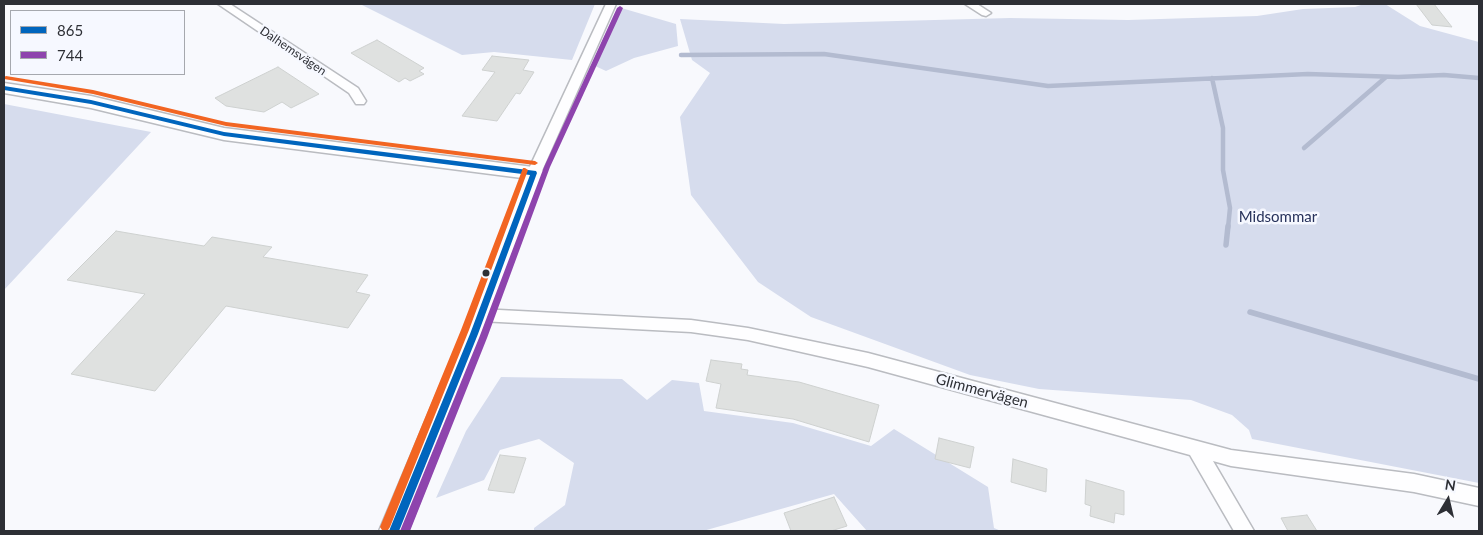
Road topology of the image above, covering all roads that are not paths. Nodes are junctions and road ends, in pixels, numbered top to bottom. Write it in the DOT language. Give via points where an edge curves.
graph roads {
  1 [pos="223,4"];
  2 [pos="611,4"];
  3 [pos="970,4"];
  4 [pos="986,13"];
  5 [pos="4,88"];
  6 [pos="360,101"];
  7 [pos="534,173"];
  8 [pos="480,315"];
  9 [pos="1196,449"];
  10 [pos="1479,497"];
  11 [pos="394,531"];
  12 [pos="1244,531"];
  1 -- 6 [label="street, Dalhemsvägen" via="354,91"];
  2 -- 7 [label="street"];
  3 -- 4 [label="street"];
  5 -- 7 [label="main road" via="91,102 224,134"];
  7 -- 8 [label="main road"];
  8 -- 9 [label="street, Glimmervägen" via="691,326 748,334 868,360"];
  8 -- 11 [label="main road"];
  9 -- 10 [label="street, Glimmervägen" via="1231,458 1414,482"];
  9 -- 12 [label="street"];
}
